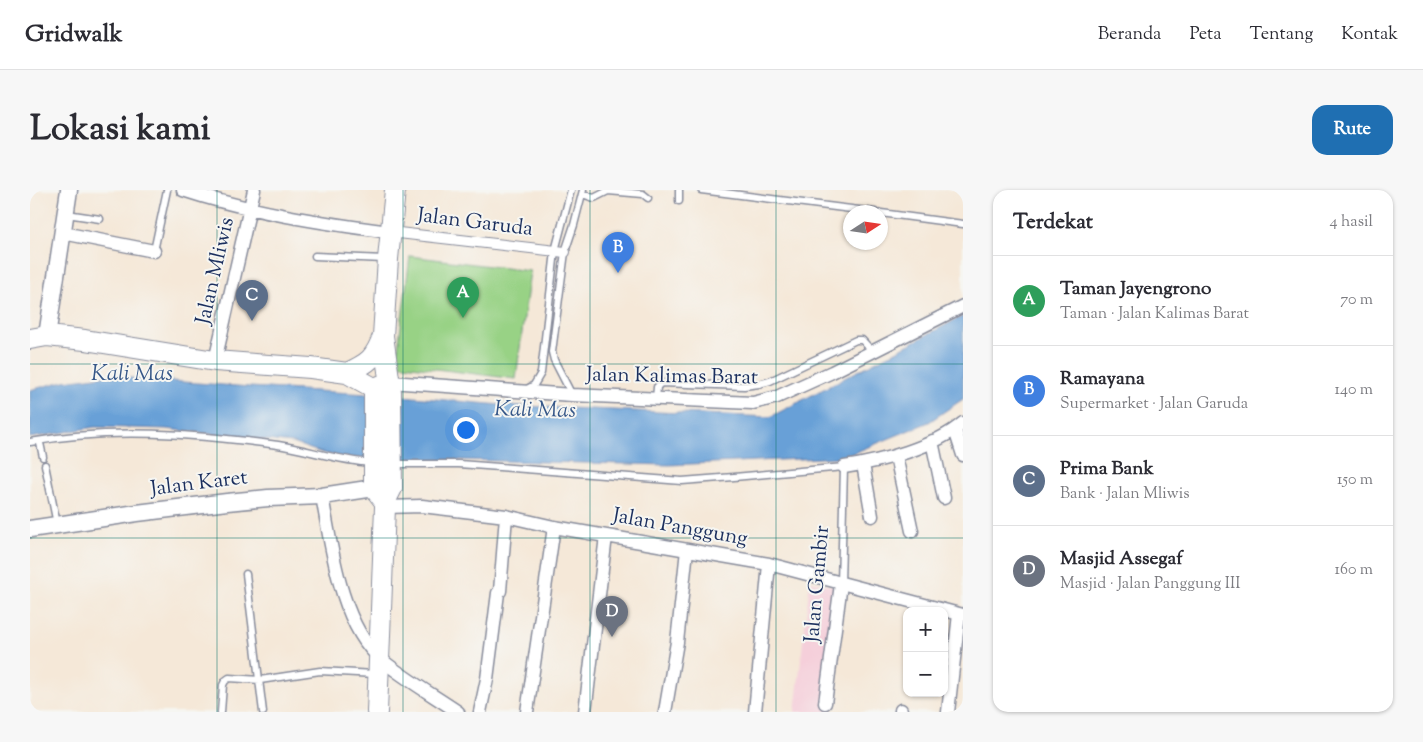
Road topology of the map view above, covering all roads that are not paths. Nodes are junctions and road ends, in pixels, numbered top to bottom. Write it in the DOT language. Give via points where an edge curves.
graph roads {
  1 [pos="69,190"];
  2 [pos="167,190"];
  3 [pos="183,190"];
  4 [pos="254,190"];
  5 [pos="395,190"];
  6 [pos="571,190"];
  7 [pos="679,190"];
  8 [pos="702,190"];
  9 [pos="582,192"];
  10 [pos="648,198"];
  11 [pos="679,201"];
  12 [pos="251,208"];
  13 [pos="843,208"];
  14 [pos="66,214"];
  15 [pos="888,214"];
  16 [pos="100,220"];
  17 [pos="963,224"];
  18 [pos="390,232"];
  19 [pos="63,233"];
  20 [pos="154,251"];
  21 [pos="560,252"];
  22 [pos="315,256"];
  23 [pos="388,259"];
  24 [pos="963,306"];
  25 [pos="383,336"];
  26 [pos="38,337"];
  27 [pos="872,351"];
  28 [pos="215,361"];
  29 [pos="348,373"];
  30 [pos="382,388"];
  31 [pos="523,391"];
  32 [pos="572,395"];
  33 [pos="656,399"];
  34 [pos="959,426"];
  35 [pos="932,441"];
  36 [pos="30,442"];
  37 [pos="40,443"];
  38 [pos="963,455"];
  39 [pos="896,456"];
  40 [pos="43,457"];
  41 [pos="382,462"];
  42 [pos="862,464"];
  43 [pos="44,465"];
  44 [pos="844,467"];
  45 [pos="322,496"];
  46 [pos="944,498"];
  47 [pos="381,499"];
  48 [pos="506,516"];
  49 [pos="872,516"];
  50 [pos="57,525"];
  51 [pos="554,527"];
  52 [pos="30,529"];
  53 [pos="912,531"];
  54 [pos="606,536"];
  55 [pos="687,550"];
  56 [pos="769,564"];
  57 [pos="246,574"];
  58 [pos="841,584"];
  59 [pos="961,614"];
  60 [pos="380,667"];
  61 [pos="260,680"];
  62 [pos="825,703"];
  63 [pos="221,712"];
  64 [pos="263,712"];
  65 [pos="377,712"];
  66 [pos="458,712"];
  67 [pos="480,712"];
  68 [pos="527,712"];
  69 [pos="585,712"];
  70 [pos="665,712"];
  71 [pos="755,712"];
  72 [pos="948,712"];
  1 -- 14 [label="street"];
  2 -- 20 [label="lane"];
  3 -- 12 [label="street"];
  4 -- 12 [label="street, Jalan Mliwis"];
  5 -- 18 [label="main road"];
  6 -- 21 [label="lane, Jalan Garuda"];
  7 -- 11 [label="lane"];
  8 -- 13 [label="lane"];
  9 -- 10 [label="lane" via="594,198 608,191 643,194"];
  9 -- 21 [label="lane, Jalan Garuda"];
  12 -- 18 [label="street"];
  12 -- 28 [label="street, Jalan Mliwis"];
  14 -- 16 [label="lane"];
  14 -- 19 [label="street"];
  15 -- 17 [label="lane"];
  18 -- 21 [label="street, Jalan Garuda"];
  18 -- 23 [label="main road"];
  19 -- 20 [label="street"];
  19 -- 26 [label="street"];
  21 -- 31 [label="lane, Jalan Garuda" via="541,373 534,385"];
  21 -- 32 [label="lane, Jalan Garuda" via="552,352"];
  22 -- 23 [label="lane"];
  23 -- 25 [label="main road"];
  24 -- 27 [label="street, Jalan Kalimas Barat"];
  25 -- 29 [label="main road" via="377,352 369,361"];
  25 -- 30 [label="main road"];
  26 -- 28 [label="main road" via="85,340"];
  27 -- 33 [label="street, Jalan Kalimas Barat" via="776,397 753,402"];
  27 -- 33 [label="lane" via="862,340 856,340 770,381 752,385 662,383 657,387"];
  28 -- 29 [label="main road"];
  29 -- 30 [label="main road"];
  30 -- 31 [label="street, Jalan Kalimas Barat"];
  30 -- 41 [label="main road"];
  31 -- 32 [label="street, Jalan Kalimas Barat"];
  32 -- 33 [label="street, Jalan Kalimas Barat"];
  34 -- 35 [label="street"];
  34 -- 38 [label="street"];
  35 -- 39 [label="street"];
  35 -- 46 [label="street"];
  36 -- 41 [label="lane" via="116,432 280,446"];
  37 -- 40 [label="lane"];
  39 -- 42 [label="street"];
  39 -- 53 [label="street"];
  41 -- 44 [label="lane" via="459,464 682,481"];
  41 -- 47 [label="main road" via="392,488"];
  42 -- 44 [label="street"];
  42 -- 49 [label="street"];
  43 -- 50 [label="lane"];
  44 -- 58 [label="lane, Jalan Gambir"];
  45 -- 47 [label="street, Jalan Karet"];
  45 -- 50 [label="street, Jalan Karet" via="227,502"];
  45 -- 60 [label="street" via="343,592 352,618"];
  47 -- 48 [label="street, Jalan Panggung"];
  47 -- 60 [label="main road"];
  48 -- 51 [label="street, Jalan Panggung"];
  48 -- 67 [label="street" via="500,591"];
  50 -- 52 [label="street, Jalan Karet"];
  51 -- 54 [label="street, Jalan Panggung"];
  51 -- 68 [label="street"];
  54 -- 55 [label="street, Jalan Panggung"];
  54 -- 69 [label="street"];
  55 -- 56 [label="street, Jalan Panggung"];
  55 -- 70 [label="street"];
  56 -- 58 [label="street, Jalan Panggung"];
  56 -- 71 [label="street"];
  57 -- 61 [label="lane"];
  58 -- 59 [label="street, Jalan Panggung"];
  58 -- 62 [label="street, Jalan Gambir"];
  59 -- 72 [label="street"];
  60 -- 61 [label="lane" via="320,670"];
  60 -- 65 [label="main road"];
  60 -- 66 [label="street"];
  61 -- 63 [label="lane" via="230,678 225,681"];
  61 -- 64 [label="lane"];
}
